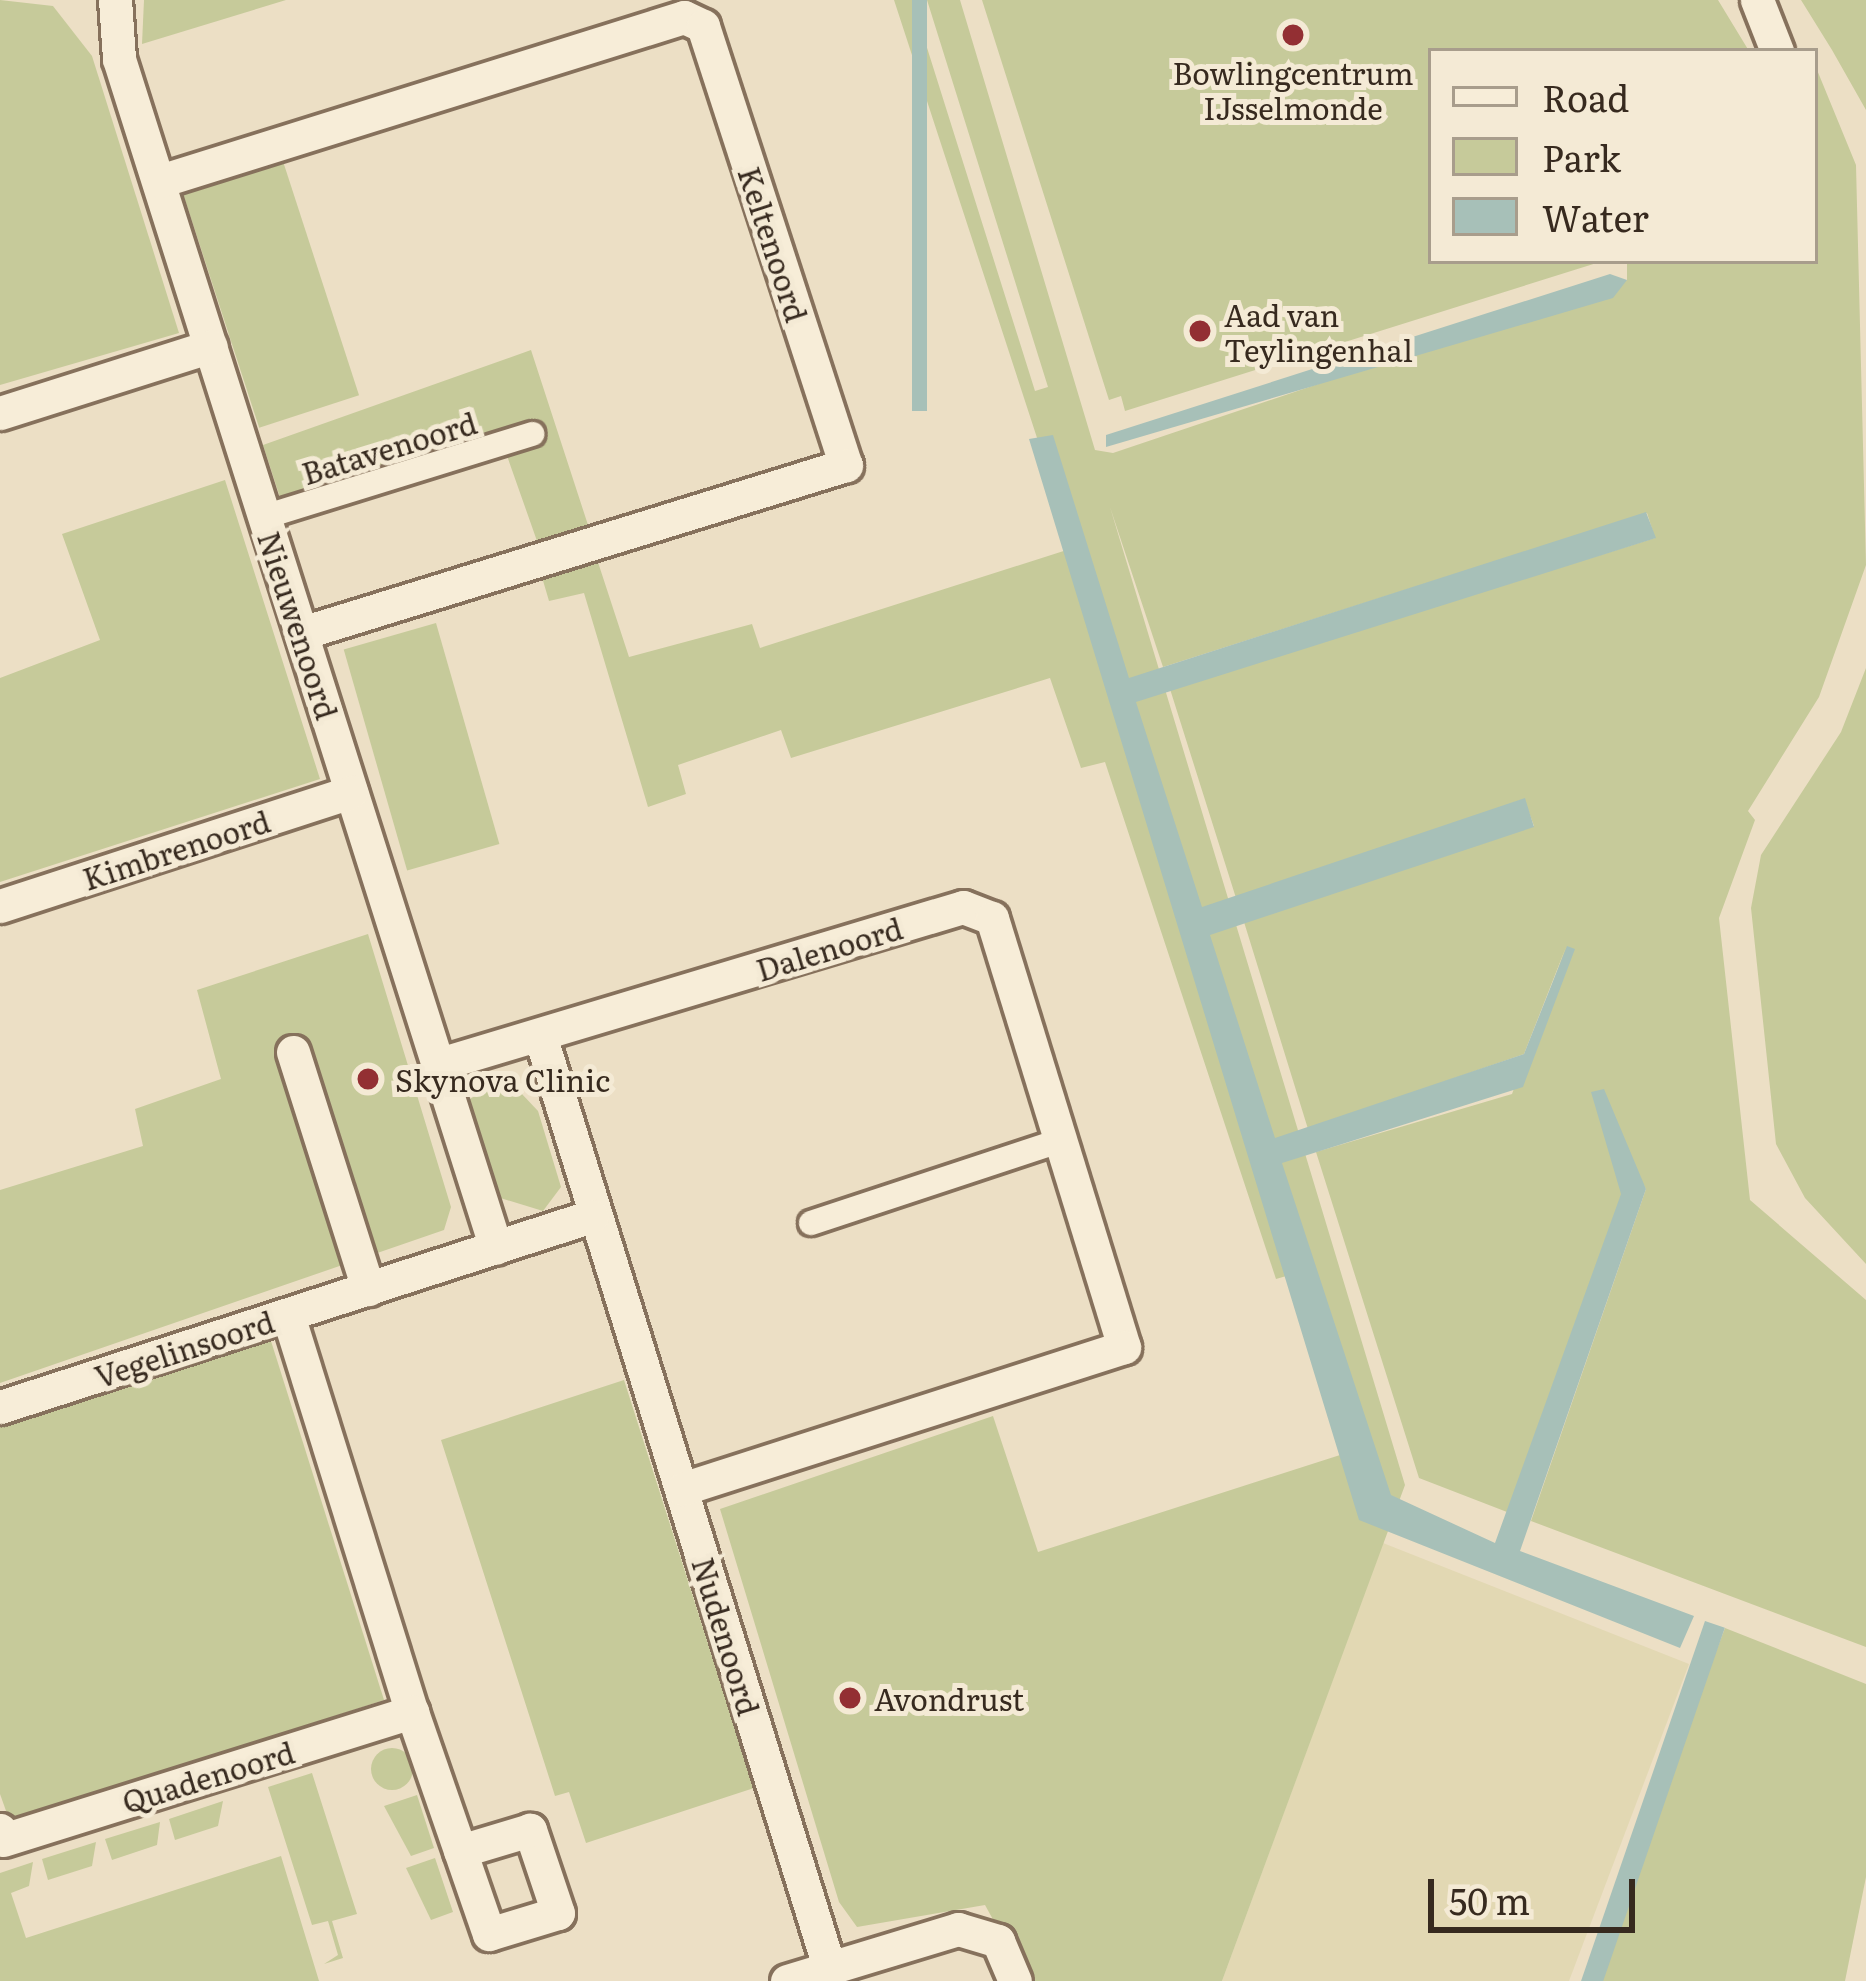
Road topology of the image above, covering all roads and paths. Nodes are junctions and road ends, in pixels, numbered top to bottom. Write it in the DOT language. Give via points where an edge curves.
graph roads {
  1 [pos="115,0"];
  2 [pos="1757,0"];
  3 [pos="1776,48"];
  4 [pos="160,182"];
  5 [pos="211,346"];
  6 [pos="0,413"];
  7 [pos="532,434"];
  8 [pos="264,517"];
  9 [pos="302,633"];
  10 [pos="351,792"];
  11 [pos="0,906"];
  12 [pos="540,1035"];
  13 [pos="293,1052"];
  14 [pos="443,1063"];
  15 [pos="1062,1140"];
  16 [pos="592,1216"];
  17 [pos="811,1223"];
  18 [pos="496,1248"];
  19 [pos="368,1289"];
  20 [pos="288,1315"];
  21 [pos="0,1407"];
  22 [pos="682,1489"];
  23 [pos="412,1712"];
  24 [pos="1,1837"];
  25 [pos="460,1851"];
  26 [pos="829,1967"];
  27 [pos="787,1981"];
  28 [pos="1015,1981"];
  1 -- 4 [label="street, Nieuwenoord" via="119,59"];
  2 -- 3 [label="street"];
  4 -- 5 [label="street, Nieuwenoord"];
  4 -- 9 [label="street, Keltenoord" via="684,17 704,26 846,465"];
  5 -- 6 [label="street"];
  5 -- 8 [label="street, Nieuwenoord"];
  7 -- 8 [label="street, Batavenoord"];
  8 -- 9 [label="street, Nieuwenoord"];
  9 -- 10 [label="street, Nieuwenoord"];
  10 -- 11 [label="street, Kimbrenoord"];
  10 -- 14 [label="street, Nieuwenoord"];
  12 -- 14 [label="street, Dalenoord"];
  12 -- 15 [label="street, Dalenoord" via="963,907 992,918"];
  12 -- 16 [label="street"];
  13 -- 19 [label="street"];
  14 -- 18 [label="street, Nieuwenoord"];
  15 -- 17 [label="street"];
  15 -- 22 [label="street, Dalenoord" via="1124,1347"];
  16 -- 18 [label="street, Vegelinsoord"];
  16 -- 22 [label="street, Nudenoord"];
  18 -- 19 [label="street, Vegelinsoord"];
  19 -- 20 [label="street, Vegelinsoord"];
  20 -- 21 [label="street, Vegelinsoord"];
  20 -- 23 [label="street"];
  22 -- 26 [label="street, Nudenoord"];
  23 -- 24 [label="street, Quadenoord"];
  23 -- 25 [label="street"];
  26 -- 27 [label="street"];
  26 -- 28 [label="street" via="982,1930"];
}
